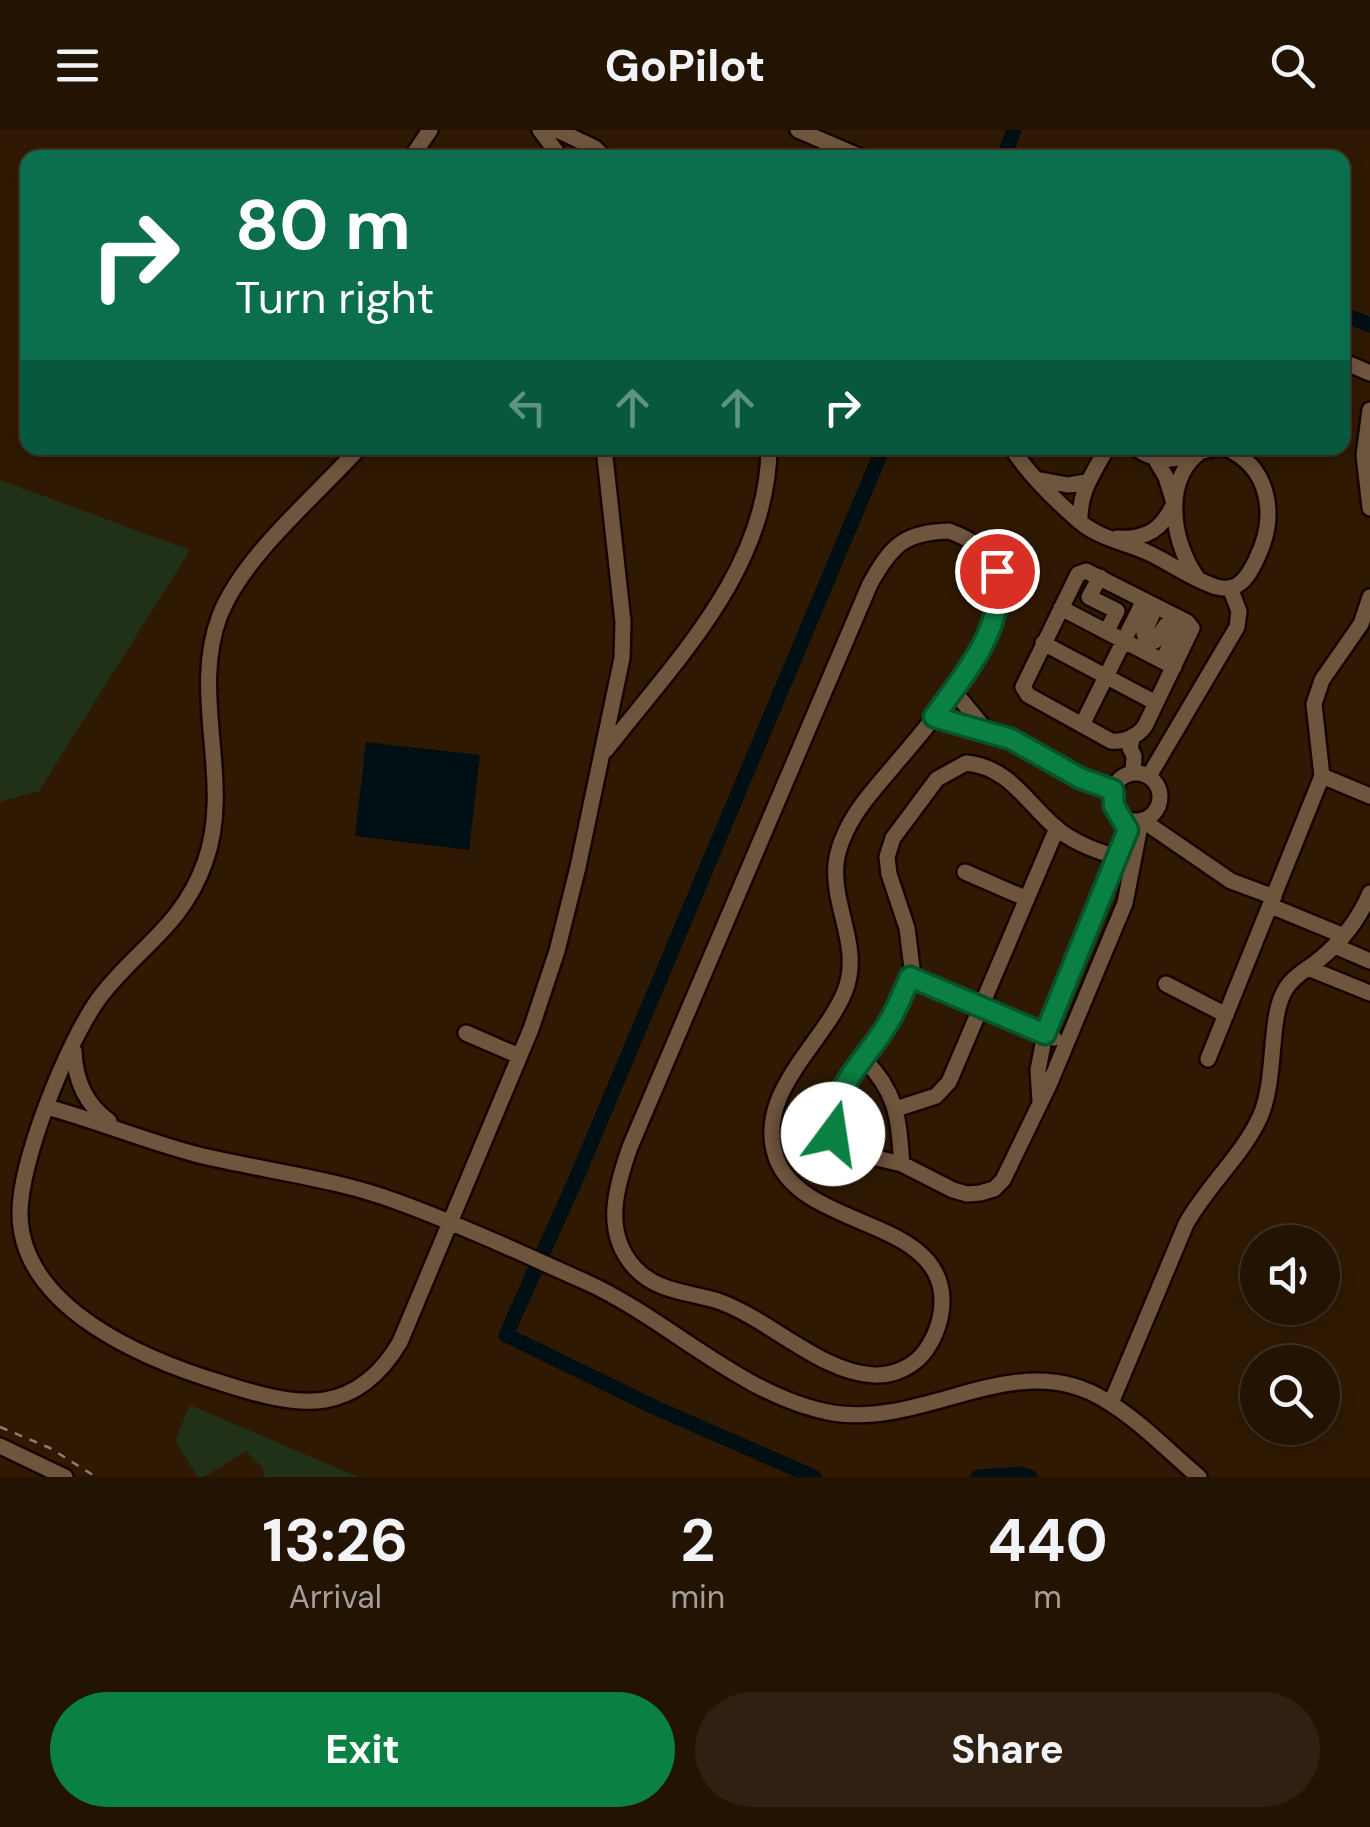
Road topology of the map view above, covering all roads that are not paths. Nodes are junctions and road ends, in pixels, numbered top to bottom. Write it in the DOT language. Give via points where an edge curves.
graph roads {
  1 [pos="557,130"];
  2 [pos="798,130"];
  3 [pos="597,150"];
  4 [pos="844,150"];
  5 [pos="1370,410"];
  6 [pos="352,455"];
  7 [pos="605,455"];
  8 [pos="768,455"];
  9 [pos="1018,455"];
  10 [pos="1103,455"];
  11 [pos="1148,455"];
  12 [pos="1190,455"];
  13 [pos="1196,455"];
  14 [pos="1244,455"];
  15 [pos="1156,460"];
  16 [pos="1038,478"];
  17 [pos="1086,482"];
  18 [pos="1174,502"];
  19 [pos="1370,508"];
  20 [pos="1080,522"];
  21 [pos="1102,537"];
  22 [pos="1100,577"];
  23 [pos="1199,580"];
  24 [pos="1230,588"];
  25 [pos="1370,596"];
  26 [pos="1150,603"];
  27 [pos="1061,608"];
  28 [pos="1106,631"];
  29 [pos="1124,640"];
  30 [pos="1042,644"];
  31 [pos="1168,664"];
  32 [pos="1106,676"];
  33 [pos="952,690"];
  34 [pos="1156,703"];
  35 [pos="934,717"];
  36 [pos="1082,724"];
  37 [pos="986,730"];
  38 [pos="1134,736"];
  39 [pos="602,755"];
  40 [pos="1141,775"];
  41 [pos="1322,776"];
  42 [pos="1113,790"];
  43 [pos="1370,796"];
  44 [pos="1120,815"];
  45 [pos="1146,818"];
  46 [pos="1057,828"];
  47 [pos="1125,860"];
  48 [pos="965,872"];
  49 [pos="1370,893"];
  50 [pos="1027,899"];
  51 [pos="1273,902"];
  52 [pos="1366,916"];
  53 [pos="1340,941"];
  54 [pos="1370,961"];
  55 [pos="1308,968"];
  56 [pos="910,977"];
  57 [pos="1166,984"];
  58 [pos="1370,993"];
  59 [pos="981,1008"];
  60 [pos="1226,1015"];
  61 [pos="466,1033"];
  62 [pos="1045,1034"];
  63 [pos="1067,1042"];
  64 [pos="74,1047"];
  65 [pos="520,1056"];
  66 [pos="864,1059"];
  67 [pos="1208,1059"];
  68 [pos="1040,1101"];
  69 [pos="47,1108"];
  70 [pos="896,1109"];
  71 [pos="120,1129"];
  72 [pos="902,1164"];
  73 [pos="450,1224"];
  74 [pos="1111,1404"];
  75 [pos="0,1446"];
  76 [pos="66,1477"];
  77 [pos="1198,1477"];
  1 -- 3 [label="street"];
  2 -- 4 [label="street"];
  5 -- 19 [label="street" via="1364,455"];
  6 -- 64 [label="street" via="287,522 221,613 208,672 215,803 207,858 183,908 100,997"];
  7 -- 39 [label="street" via="623,622"];
  8 -- 39 [label="street" via="762,510 744,559 712,612"];
  9 -- 16 [label="street"];
  10 -- 17 [label="street"];
  11 -- 15 [label="street"];
  12 -- 15 [label="street"];
  13 -- 18 [label="street" via="1180,475"];
  14 -- 24 [label="street" via="1261,478 1269,507 1266,536 1244,580"];
  15 -- 18 [label="street"];
  16 -- 17 [label="street" via="1053,485"];
  16 -- 20 [label="street"];
  17 -- 20 [label="street"];
  18 -- 21 [label="street" via="1166,522 1148,535"];
  18 -- 23 [label="street" via="1185,560"];
  20 -- 21 [label="street"];
  21 -- 23 [label="street"];
  22 -- 26 [label="street"];
  22 -- 27 [label="street" via="1081,572"];
  22 -- 28 [label="street" via="1090,597 1117,612"];
  23 -- 24 [label="street"];
  24 -- 40 [label="street" via="1238,627"];
  25 -- 41 [label="street" via="1314,704"];
  26 -- 29 [label="street"];
  26 -- 31 [label="street" via="1192,628"];
  26 -- 31 [label="street" via="1144,637 1154,641 1166,625 1176,630"];
  27 -- 28 [label="street"];
  27 -- 30 [label="street"];
  28 -- 29 [label="street"];
  29 -- 31 [label="street"];
  29 -- 32 [label="street"];
  30 -- 32 [label="street"];
  30 -- 36 [label="street" via="1024,691"];
  31 -- 34 [label="street"];
  32 -- 34 [label="street"];
  32 -- 36 [label="street"];
  33 -- 35 [label="street"];
  33 -- 35 [label="street" via="992,628 999,606 997,571 971,538 924,532 886,556 870,584 630,1147 614,1206 623,1250 648,1279 718,1301 822,1357 872,1375 892,1374 924,1354 942,1317 935,1273 902,1241 799,1188 778,1162 774,1120 792,1075 847,986 850,941 836,863 842,843 863,803"];
  33 -- 37 [label="street"];
  34 -- 38 [label="street"];
  35 -- 37 [label="street"];
  36 -- 38 [label="street" via="1114,742"];
  37 -- 42 [label="street"];
  38 -- 40 [label="street" via="1130,748"];
  39 -- 65 [label="street" via="557,951"];
  40 -- 42 [label="street" via="1120,779"];
  40 -- 45 [label="street" via="1160,793"];
  41 -- 43 [label="street"];
  41 -- 51 [label="street"];
  42 -- 44 [label="street"];
  44 -- 45 [label="street"];
  44 -- 47 [label="street" via="1128,830"];
  45 -- 47 [label="street"];
  45 -- 51 [label="street" via="1231,881"];
  46 -- 47 [label="street"];
  46 -- 50 [label="street"];
  46 -- 56 [label="street" via="1006,777 980,764 936,778 903,821 887,856 907,928"];
  47 -- 62 [label="street"];
  47 -- 63 [label="street" via="1125,904"];
  48 -- 50 [label="street"];
  49 -- 52 [label="street"];
  50 -- 59 [label="street"];
  51 -- 53 [label="street"];
  51 -- 60 [label="street"];
  52 -- 53 [label="street"];
  53 -- 54 [label="street"];
  53 -- 55 [label="street"];
  55 -- 58 [label="street"];
  55 -- 74 [label="street" via="1280,1005 1260,1117 1186,1224"];
  56 -- 59 [label="street"];
  56 -- 66 [label="street"];
  57 -- 60 [label="street"];
  59 -- 62 [label="street"];
  59 -- 70 [label="street" via="950,1082 936,1096"];
  60 -- 67 [label="street"];
  61 -- 65 [label="street"];
  62 -- 63 [label="street"];
  62 -- 68 [label="street"];
  63 -- 68 [label="street"];
  64 -- 69 [label="street"];
  64 -- 71 [label="street" via="88,1101"];
  65 -- 73 [label="street"];
  66 -- 70 [label="street"];
  66 -- 72 [label="street" via="836,1103 833,1134 860,1154"];
  68 -- 72 [label="street" via="1014,1162 994,1189 968,1194"];
  69 -- 71 [label="street"];
  69 -- 73 [label="street" via="23,1176 20,1217 24,1242 44,1281 63,1301 152,1359 250,1392 325,1400 384,1368"];
  70 -- 72 [label="street"];
  71 -- 73 [label="street" via="200,1155 350,1187"];
  73 -- 74 [label="street" via="612,1296 767,1389 829,1412 882,1415 1026,1379 1054,1380"];
  74 -- 77 [label="street"];
  75 -- 76 [label="street"];
}
